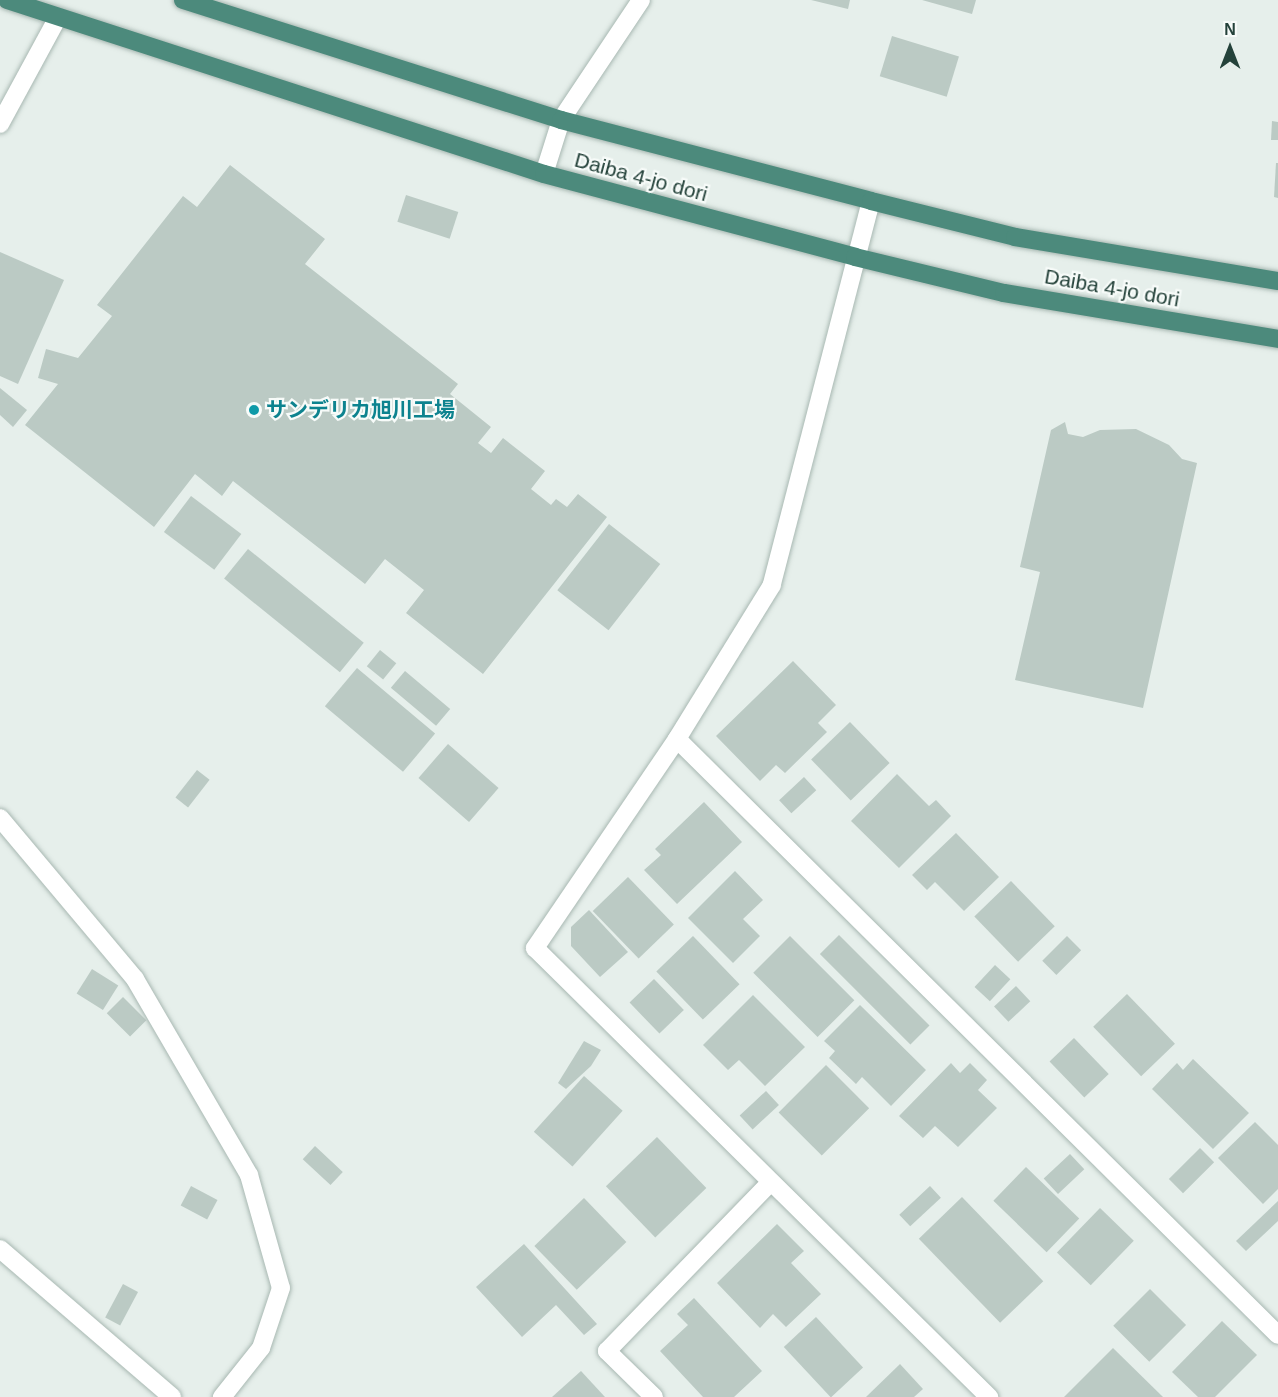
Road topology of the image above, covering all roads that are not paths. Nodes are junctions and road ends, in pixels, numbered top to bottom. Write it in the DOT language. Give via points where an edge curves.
graph roads {
  1 [pos="7,0"];
  2 [pos="183,0"];
  3 [pos="640,0"];
  4 [pos="57,19"];
  5 [pos="561,120"];
  6 [pos="0,124"];
  7 [pos="544,174"];
  8 [pos="871,201"];
  9 [pos="855,257"];
  10 [pos="1278,281"];
  11 [pos="1278,339"];
  12 [pos="677,739"];
  13 [pos="0,818"];
  14 [pos="771,1182"];
  15 [pos="0,1249"];
  16 [pos="1278,1335"];
  17 [pos="172,1397"];
  18 [pos="222,1397"];
  19 [pos="654,1397"];
  20 [pos="989,1397"];
  1 -- 4 [label="highway, Daiba 4-jo dori"];
  2 -- 5 [label="highway, Daiba 4-jo dori"];
  3 -- 5 [label="street"];
  4 -- 6 [label="street"];
  4 -- 7 [label="highway, Daiba 4-jo dori"];
  5 -- 7 [label="street"];
  5 -- 8 [label="highway, Daiba 4-jo dori"];
  7 -- 9 [label="highway, Daiba 4-jo dori"];
  8 -- 9 [label="street"];
  8 -- 10 [label="highway, Daiba 4-jo dori" via="1015,237"];
  9 -- 11 [label="highway, Daiba 4-jo dori" via="1004,292"];
  9 -- 12 [label="street" via="772,585"];
  12 -- 14 [label="street" via="535,948"];
  12 -- 16 [label="street"];
  13 -- 18 [label="street" via="135,979 249,1175 281,1288 261,1348"];
  14 -- 19 [label="street" via="608,1351"];
  14 -- 20 [label="street"];
  15 -- 17 [label="street"];
}
